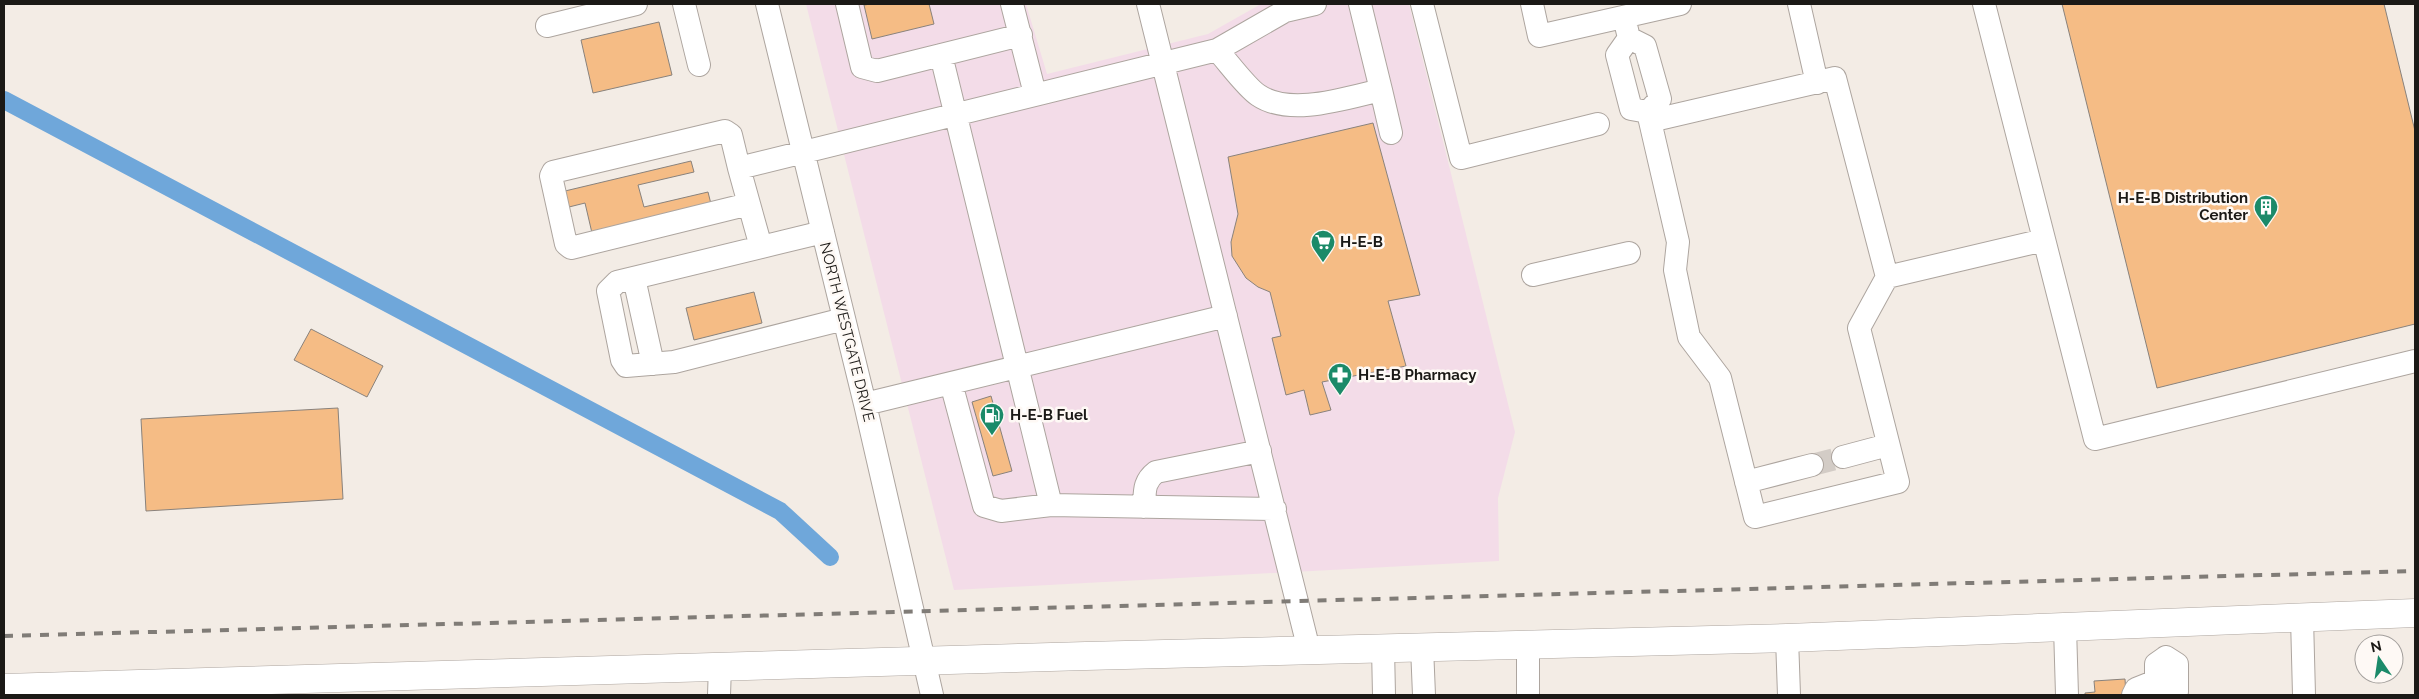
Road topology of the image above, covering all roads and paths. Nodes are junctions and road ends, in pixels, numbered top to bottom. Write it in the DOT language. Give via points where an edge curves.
graph roads {
  1 [pos="636,4"];
  2 [pos="684,4"];
  3 [pos="767,4"];
  4 [pos="847,4"];
  5 [pos="1012,4"];
  6 [pos="1148,4"];
  7 [pos="1315,4"];
  8 [pos="1360,4"];
  9 [pos="1422,4"];
  10 [pos="1532,4"];
  11 [pos="1680,4"];
  12 [pos="1799,4"];
  13 [pos="1984,4"];
  14 [pos="547,26"];
  15 [pos="1627,27"];
  16 [pos="1021,36"];
  17 [pos="1217,50"];
  18 [pos="941,55"];
  19 [pos="1163,61"];
  20 [pos="699,65"];
  21 [pos="1818,83"];
  22 [pos="1381,90"];
  23 [pos="1035,94"];
  24 [pos="955,114"];
  25 [pos="1649,116"];
  26 [pos="1598,124"];
  27 [pos="1391,133"];
  28 [pos="804,153"];
  29 [pos="739,168"];
  30 [pos="749,204"];
  31 [pos="823,232"];
  32 [pos="2044,240"];
  33 [pos="761,247"];
  34 [pos="1629,252"];
  35 [pos="1533,275"];
  36 [pos="1887,278"];
  37 [pos="1226,316"];
  38 [pos="844,319"];
  39 [pos="2415,361"];
  40 [pos="1016,367"];
  41 [pos="951,383"];
  42 [pos="865,404"];
  43 [pos="1888,445"];
  44 [pos="1260,452"];
  45 [pos="1843,457"];
  46 [pos="1812,465"];
  47 [pos="1746,482"];
  48 [pos="1051,505"];
  49 [pos="1144,507"];
  50 [pos="1274,509"];
  51 [pos="2415,613"];
  52 [pos="2302,618"];
  53 [pos="2163,623"];
  54 [pos="2065,627"];
  55 [pos="1787,638"];
  56 [pos="1528,645"];
  57 [pos="1422,647"];
  58 [pos="1383,648"];
  59 [pos="1309,650"];
  60 [pos="924,661"];
  61 [pos="720,666"];
  62 [pos="380,686"];
  63 [pos="4,688"];
  64 [pos="263,688"];
  65 [pos="2163,690"];
  66 [pos="719,695"];
  67 [pos="932,695"];
  68 [pos="1384,695"];
  69 [pos="1424,695"];
  70 [pos="1528,695"];
  71 [pos="1789,695"];
  72 [pos="2067,695"];
  73 [pos="2133,695"];
  74 [pos="2304,695"];
  1 -- 14 [label="street"];
  2 -- 20 [label="street"];
  3 -- 28 [label="street, NORTH WESTGATE DRIVE"];
  4 -- 18 [label="street" via="862,67 877,71"];
  5 -- 16 [label="street"];
  6 -- 19 [label="street"];
  7 -- 17 [label="street" via="1285,11"];
  8 -- 22 [label="street"];
  9 -- 26 [label="street" via="1461,158"];
  10 -- 15 [label="street" via="1540,36"];
  11 -- 15 [label="street"];
  12 -- 21 [label="street"];
  13 -- 32 [label="street"];
  15 -- 25 [label="street" via="1645,46 1660,99"];
  15 -- 25 [label="street" via="1617,55 1631,109"];
  16 -- 18 [label="street"];
  16 -- 23 [label="street"];
  17 -- 19 [label="street"];
  17 -- 22 [label="street" via="1258,95 1287,106 1324,103"];
  18 -- 24 [label="street"];
  19 -- 23 [label="street"];
  19 -- 37 [label="street"];
  21 -- 25 [label="street"];
  21 -- 36 [label="street" via="1836,78"];
  22 -- 27 [label="street"];
  23 -- 24 [label="street"];
  24 -- 28 [label="street"];
  24 -- 40 [label="street"];
  25 -- 47 [label="street" via="1678,242 1675,270 1689,337 1720,378"];
  28 -- 29 [label="street"];
  28 -- 31 [label="street, NORTH WESTGATE DRIVE"];
  29 -- 30 [label="street"];
  29 -- 30 [label="street" via="731,135 724,131 553,172 550,176 566,244 571,248"];
  30 -- 33 [label="street"];
  31 -- 33 [label="street"];
  31 -- 38 [label="street, NORTH WESTGATE DRIVE"];
  32 -- 36 [label="street"];
  32 -- 39 [label="street" via="2095,439"];
  33 -- 38 [label="street" via="617,282 608,292 626,366 674,362"];
  34 -- 35 [label="street"];
  36 -- 43 [label="street" via="1859,328"];
  37 -- 40 [label="street"];
  37 -- 44 [label="street"];
  38 -- 42 [label="street, NORTH WESTGATE DRIVE"];
  40 -- 41 [label="street"];
  40 -- 48 [label="street"];
  41 -- 42 [label="street"];
  41 -- 48 [label="street" via="984,506 1001,511"];
  42 -- 60 [label="street, NORTH WESTGATE DRIVE"];
  43 -- 45 [label="street"];
  43 -- 47 [label="street" via="1898,482 1755,517"];
  44 -- 49 [label="street" via="1156,472 1147,478"];
  44 -- 50 [label="street"];
  46 -- 47 [label="street"];
  48 -- 49 [label="street"];
  49 -- 50 [label="street"];
  50 -- 59 [label="street"];
  51 -- 52 [label="main road"];
  52 -- 53 [label="main road"];
  52 -- 74 [label="street"];
  53 -- 54 [label="main road"];
  53 -- 65 [label="street" via="2166,657 2156,664"];
  54 -- 55 [label="main road"];
  54 -- 72 [label="street"];
  55 -- 56 [label="main road"];
  55 -- 71 [label="street"];
  56 -- 57 [label="main road"];
  56 -- 70 [label="street"];
  57 -- 58 [label="main road"];
  57 -- 69 [label="street"];
  58 -- 59 [label="main road"];
  58 -- 68 [label="street"];
  59 -- 60 [label="main road"];
  60 -- 61 [label="main road"];
  60 -- 67 [label="street, NORTH WESTGATE DRIVE"];
  61 -- 62 [label="main road"];
  61 -- 66 [label="street"];
  62 -- 64 [label="main road"];
  63 -- 64 [label="main road"];
  65 -- 73 [label="street" via="2136,689"];
}
